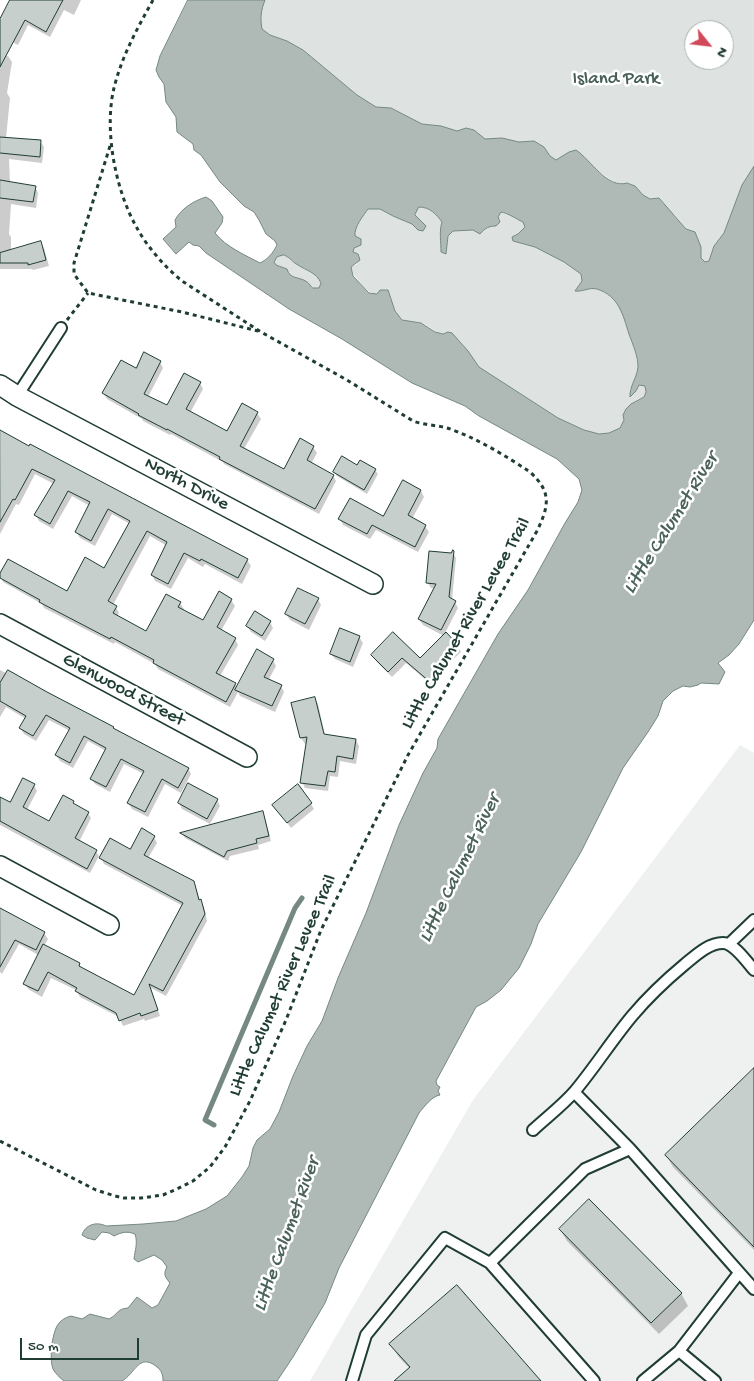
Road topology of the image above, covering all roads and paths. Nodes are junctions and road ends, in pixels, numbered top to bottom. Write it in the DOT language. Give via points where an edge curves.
graph roads {
  1 [pos="153,0"];
  2 [pos="111,144"];
  3 [pos="88,293"];
  4 [pos="61,328"];
  5 [pos="261,332"];
  6 [pos="0,384"];
  7 [pos="17,396"];
  8 [pos="374,584"];
  9 [pos="0,624"];
  10 [pos="246,757"];
  11 [pos="0,866"];
  12 [pos="754,920"];
  13 [pos="109,925"];
  14 [pos="729,944"];
  15 [pos="754,970"];
  16 [pos="574,1092"];
  17 [pos="533,1130"];
  18 [pos="0,1141"];
  19 [pos="630,1149"];
  20 [pos="490,1263"];
  21 [pos="739,1273"];
  22 [pos="754,1289"];
  23 [pos="679,1351"];
  24 [pos="352,1381"];
  25 [pos="594,1381"];
  26 [pos="642,1381"];
  27 [pos="715,1381"];
  1 -- 2 [label="path, Little Calumet River Levee Trail" via="125,54 114,85 109,131"];
  2 -- 3 [label="path" via="74,263 74,274"];
  2 -- 5 [label="path, Little Calumet River Levee Trail" via="124,199 144,240 182,281"];
  3 -- 4 [label="path"];
  3 -- 5 [label="path"];
  4 -- 7 [label="lane"];
  5 -- 18 [label="path, Little Calumet River Levee Trail" via="413,421 463,434 519,465 543,486 547,499 545,512 408,755 321,930 259,1081 225,1147 210,1167 177,1190 163,1195 124,1198 96,1190"];
  6 -- 7 [label="street, North Drive"];
  7 -- 8 [label="street, North Drive"];
  9 -- 10 [label="street, Glenwood Street"];
  11 -- 13 [label="street"];
  12 -- 14 [label="lane"];
  14 -- 15 [label="lane"];
  14 -- 16 [label="lane" via="718,944 702,951 672,975 632,1016"];
  16 -- 17 [label="lane"];
  16 -- 19 [label="lane"];
  19 -- 20 [label="lane" via="585,1169"];
  19 -- 21 [label="lane"];
  20 -- 24 [label="lane" via="445,1238 366,1335"];
  20 -- 25 [label="lane"];
  21 -- 22 [label="lane"];
  21 -- 23 [label="lane"];
  23 -- 26 [label="lane"];
  23 -- 27 [label="lane"];
}
